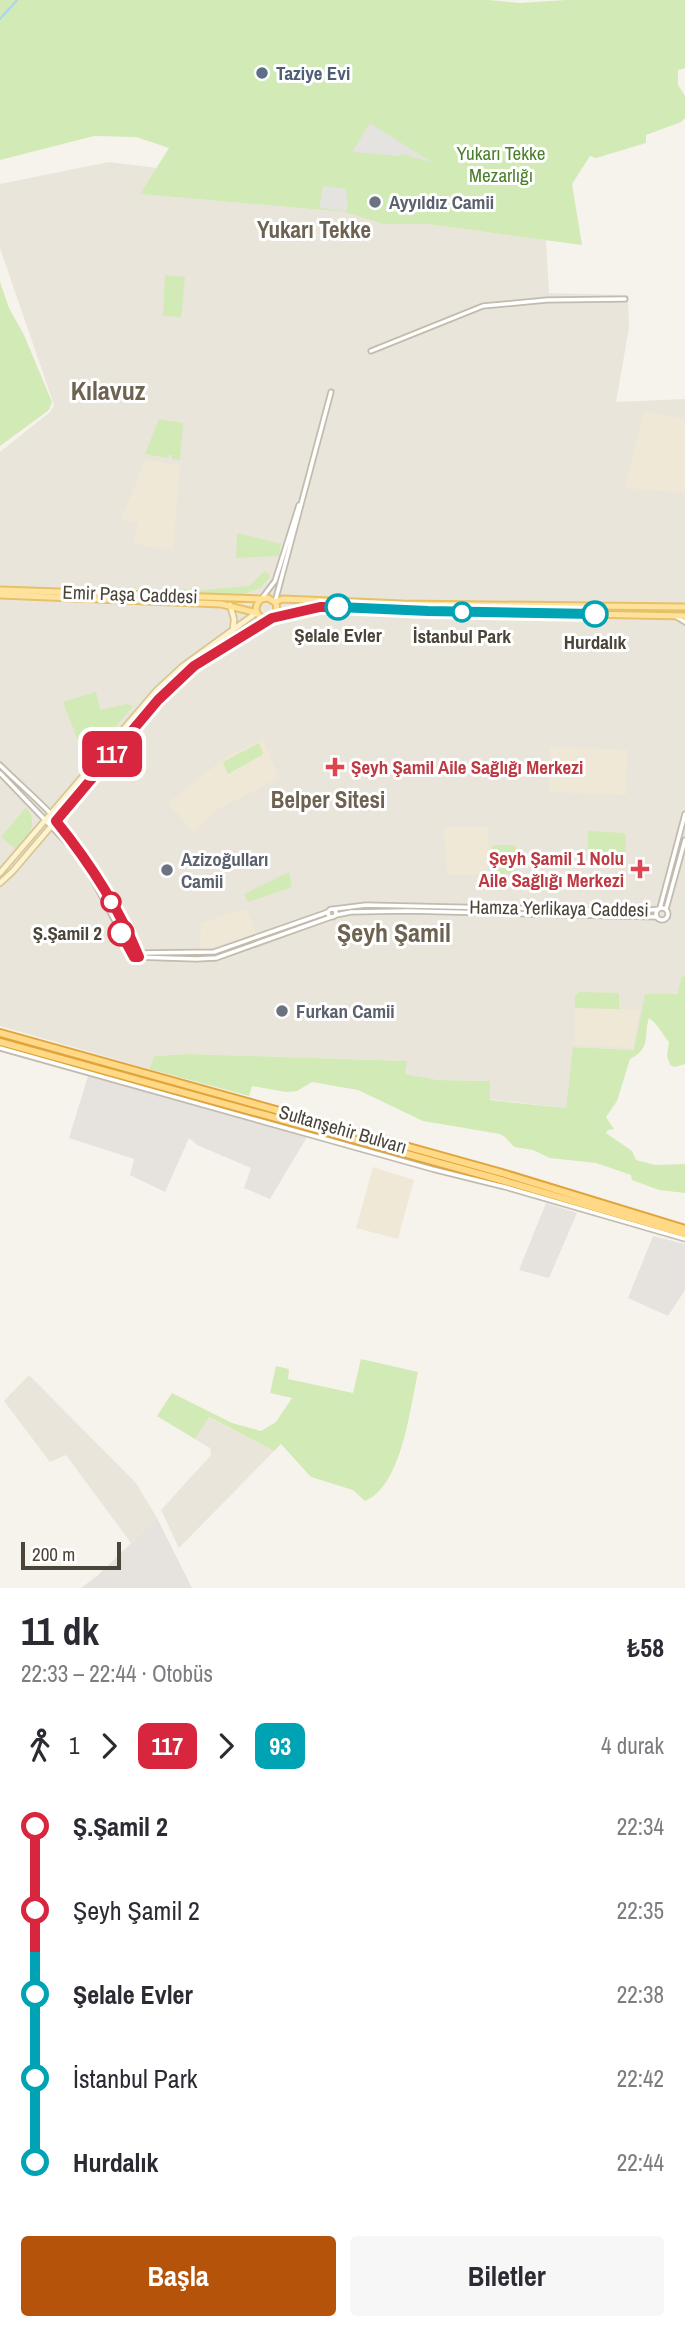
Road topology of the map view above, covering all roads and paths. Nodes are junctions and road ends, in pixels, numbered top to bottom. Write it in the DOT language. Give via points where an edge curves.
graph roads {
  1 [pos="625,299"];
  2 [pos="371,351"];
  3 [pos="331,392"];
  4 [pos="307,484"];
  5 [pos="0,592"];
  6 [pos="261,599"];
  7 [pos="275,602"];
  8 [pos="229,604"];
  9 [pos="685,607"];
  10 [pos="257,613"];
  11 [pos="672,614"];
  12 [pos="685,616"];
  13 [pos="272,618"];
  14 [pos="685,622"];
  15 [pos="233,631"];
  16 [pos="0,765"];
  17 [pos="0,773"];
  18 [pos="50,814"];
  19 [pos="685,814"];
  20 [pos="45,821"];
  21 [pos="56,821"];
  22 [pos="51,827"];
  23 [pos="685,840"];
  24 [pos="0,873"];
  25 [pos="0,883"];
  26 [pos="659,908"];
  27 [pos="666,909"];
  28 [pos="332,915"];
  29 [pos="657,917"];
  30 [pos="136,955"];
  31 [pos="0,1033"];
  32 [pos="0,1042"];
  33 [pos="0,1048"];
  34 [pos="685,1231"];
  35 [pos="685,1239"];
  1 -- 2 [label="street" via="483,306"];
  3 -- 4 [label="street"];
  4 -- 6 [label="street" via="275,581"];
  4 -- 7 [label="street"];
  5 -- 6 [label="main road, Emir Paşa Caddesi"];
  5 -- 8 [label="main road, Emir Paşa Caddesi"];
  6 -- 7 [label="main road"];
  6 -- 10 [label="main road"];
  7 -- 9 [label="main road"];
  7 -- 13 [label="main road" via="277,611"];
  8 -- 10 [label="main road, Emir Paşa Caddesi"];
  8 -- 15 [label="main road" via="234,613"];
  10 -- 13 [label="main road"];
  10 -- 15 [label="main road"];
  11 -- 12 [label="main road"];
  11 -- 13 [label="main road" via="328,607"];
  11 -- 14 [label="street"];
  13 -- 21 [label="main road" via="173,683"];
  15 -- 18 [label="main road" via="169,678"];
  16 -- 18 [label="street"];
  17 -- 20 [label="street"];
  18 -- 20 [label="main road"];
  18 -- 21 [label="street"];
  19 -- 26 [label="street"];
  20 -- 22 [label="street"];
  20 -- 24 [label="main road"];
  21 -- 22 [label="main road"];
  21 -- 30 [label="street" via="81,852 123,922"];
  22 -- 25 [label="main road"];
  22 -- 30 [label="street" via="90,874"];
  23 -- 27 [label="street"];
  26 -- 27 [label="street"];
  26 -- 28 [label="street, Hamza Yerlikaya Caddesi" via="366,905 334,909"];
  26 -- 29 [label="street"];
  27 -- 29 [label="street" via="666,919"];
  28 -- 29 [label="street, Hamza Yerlikaya Caddesi" via="408,911"];
  28 -- 30 [label="street, Hamza Yerlikaya Caddesi" via="214,952"];
  31 -- 34 [label="highway, Sultanşehir Bulvarı" via="502,1173"];
  32 -- 34 [label="highway, Sultanşehir Bulvarı"];
  33 -- 35 [label="street, Sultanşehir Bulvarı"];
}
